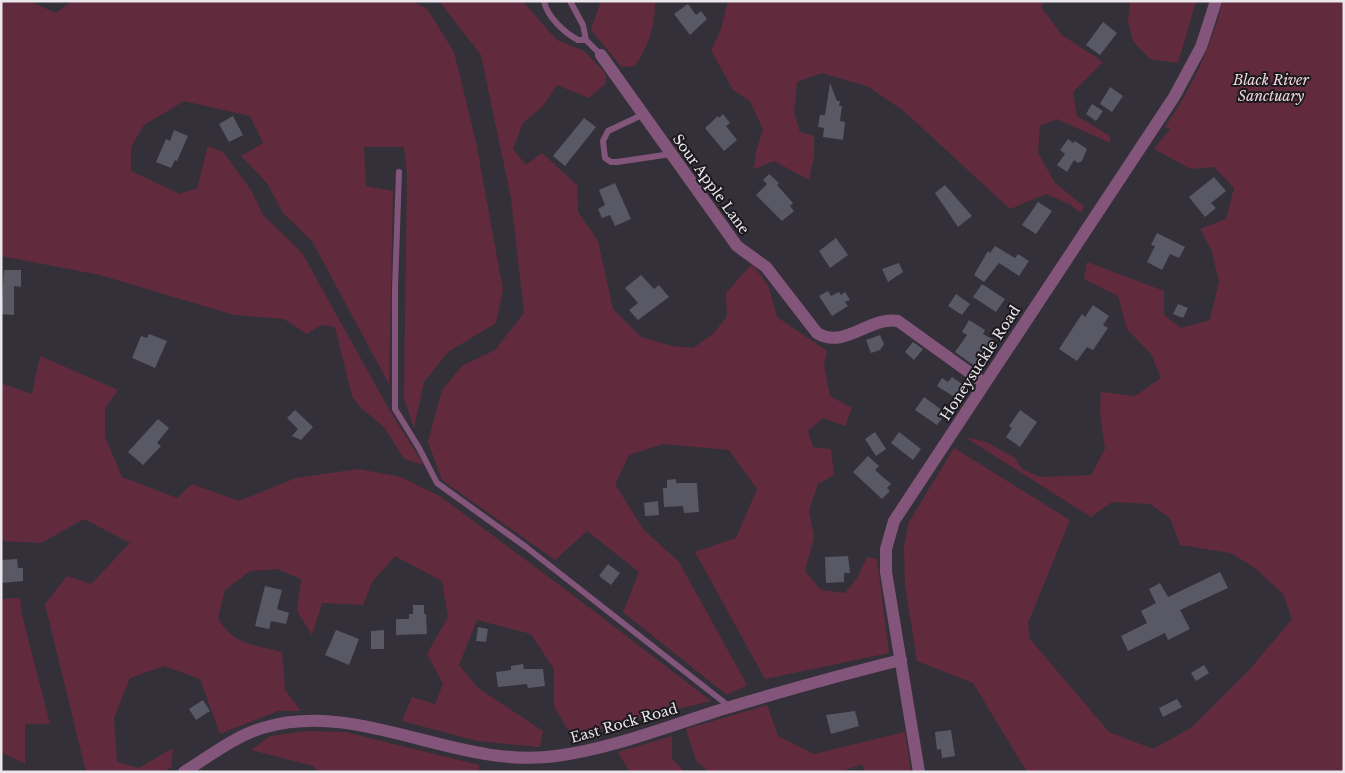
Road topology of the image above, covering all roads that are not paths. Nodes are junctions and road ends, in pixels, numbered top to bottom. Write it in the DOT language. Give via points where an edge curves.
graph roads {
  1 [pos="544,1"];
  2 [pos="570,1"];
  3 [pos="1216,1"];
  4 [pos="586,40"];
  5 [pos="601,55"];
  6 [pos="644,114"];
  7 [pos="671,154"];
  8 [pos="399,172"];
  9 [pos="984,383"];
  10 [pos="901,660"];
  11 [pos="730,707"];
  12 [pos="184,772"];
  13 [pos="919,772"];
  1 -- 4 [label="lane" via="561,27 578,40"];
  2 -- 4 [label="lane" via="583,25"];
  3 -- 9 [label="street, Honeysuckle Road" via="1201,47 1174,97"];
  4 -- 5 [label="lane"];
  5 -- 6 [label="street, Sour Apple Lane"];
  6 -- 7 [label="street, Sour Apple Lane"];
  6 -- 7 [label="lane" via="608,131 603,141 605,158 617,162"];
  7 -- 9 [label="street, Sour Apple Lane" via="737,246 766,267 817,333 825,338 839,338 883,320 898,321"];
  8 -- 11 [label="lane" via="395,409 437,483 533,553"];
  9 -- 10 [label="street, Honeysuckle Road" via="889,533 886,572"];
  10 -- 11 [label="street, East Rock Road"];
  10 -- 13 [label="street, Honeysuckle Road"];
  11 -- 12 [label="street, East Rock Road" via="618,743 571,754 527,759 475,754 340,723 302,720 264,727"];
}
